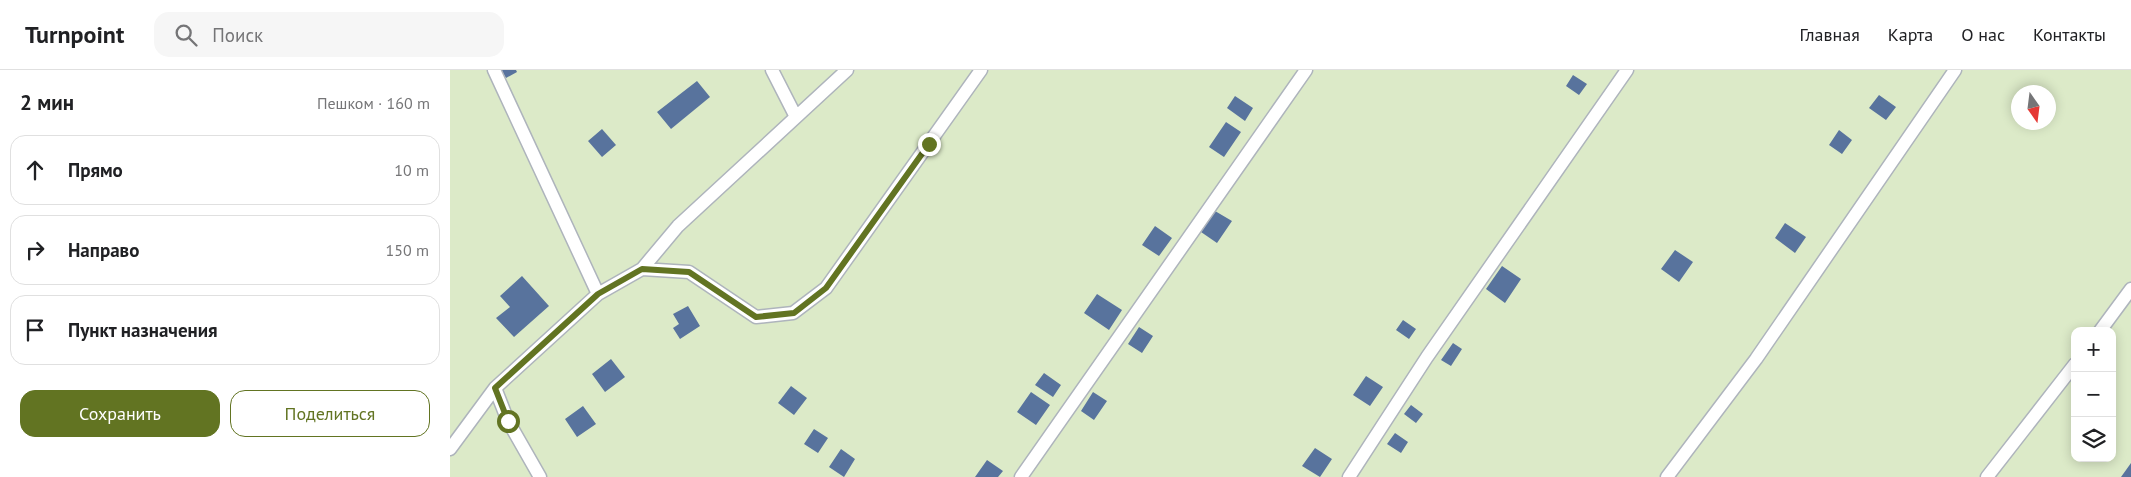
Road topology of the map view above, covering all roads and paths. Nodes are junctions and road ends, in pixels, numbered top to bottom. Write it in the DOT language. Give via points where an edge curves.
graph roads {
  1 [pos="494,70"];
  2 [pos="772,70"];
  3 [pos="847,70"];
  4 [pos="981,70"];
  5 [pos="1306,70"];
  6 [pos="1627,70"];
  7 [pos="1955,70"];
  8 [pos="796,117"];
  9 [pos="642,269"];
  10 [pos="2131,289"];
  11 [pos="598,294"];
  12 [pos="2103,327"];
  13 [pos="2071,369"];
  14 [pos="495,388"];
  15 [pos="450,449"];
  16 [pos="540,477"];
  17 [pos="1021,477"];
  18 [pos="1348,477"];
  19 [pos="1667,477"];
  20 [pos="1987,477"];
  1 -- 11 [label="lane"];
  2 -- 8 [label="lane"];
  3 -- 8 [label="lane"];
  4 -- 9 [label="lane" via="826,288 794,313 756,317 689,272"];
  5 -- 17 [label="lane"];
  6 -- 18 [label="lane" via="1427,357"];
  7 -- 19 [label="lane" via="1756,359"];
  8 -- 9 [label="lane" via="678,226"];
  9 -- 11 [label="lane"];
  10 -- 12 [label="lane"];
  11 -- 14 [label="lane"];
  13 -- 20 [label="lane"];
  14 -- 15 [label="lane"];
  14 -- 16 [label="lane" via="508,421"];
}
